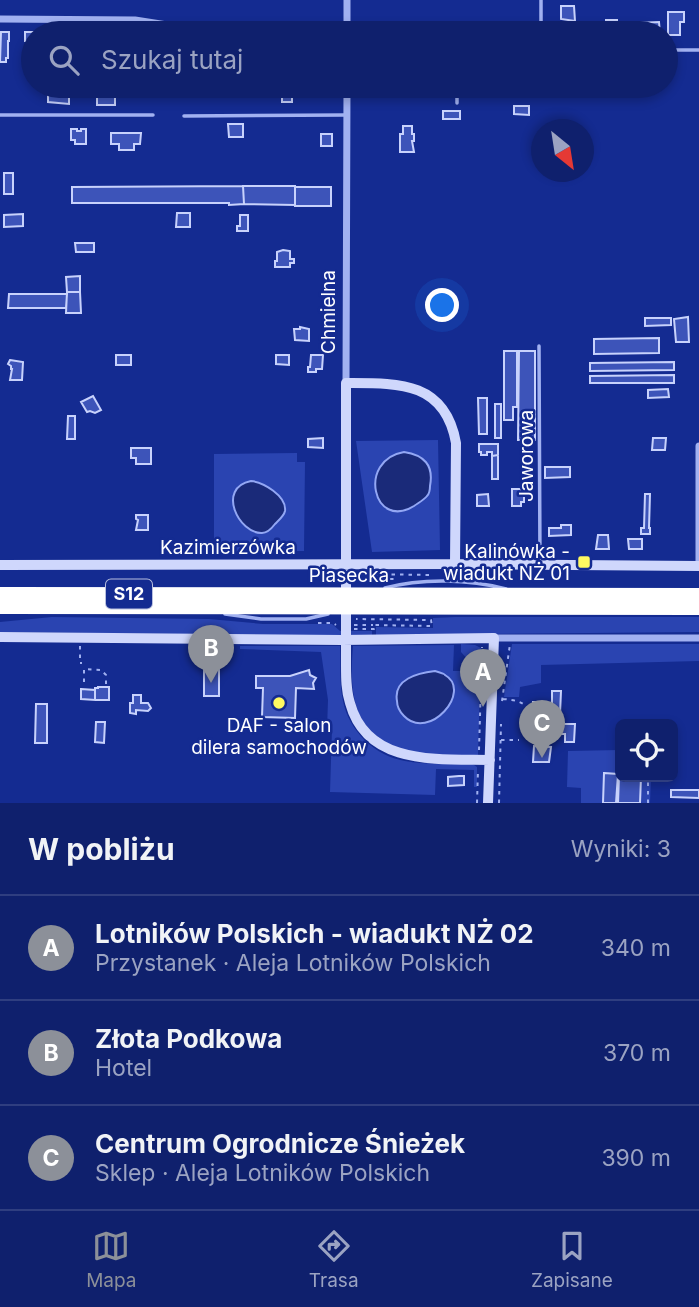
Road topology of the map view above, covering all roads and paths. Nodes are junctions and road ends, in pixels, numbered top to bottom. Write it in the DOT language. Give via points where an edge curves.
graph roads {
  1 [pos="347,0"];
  2 [pos="541,0"];
  3 [pos="0,19"];
  4 [pos="141,21"];
  5 [pos="347,21"];
  6 [pos="541,21"];
  7 [pos="678,50"];
  8 [pos="699,50"];
  9 [pos="347,98"];
  10 [pos="457,98"];
  11 [pos="457,103"];
  12 [pos="153,115"];
  13 [pos="347,115"];
  14 [pos="0,116"];
  15 [pos="184,116"];
  16 [pos="539,346"];
  17 [pos="346,383"];
  18 [pos="699,446"];
  19 [pos="455,564"];
  20 [pos="0,565"];
  21 [pos="540,565"];
  22 [pos="699,566"];
  23 [pos="431,575"];
  24 [pos="372,579"];
  25 [pos="0,594"];
  26 [pos="699,595"];
  27 [pos="0,607"];
  28 [pos="699,608"];
  29 [pos="353,614"];
  30 [pos="352,625"];
  31 [pos="374,625"];
  32 [pos="352,629"];
  33 [pos="0,637"];
  34 [pos="494,638"];
  35 [pos="699,638"];
  36 [pos="80,642"];
  37 [pos="510,643"];
  38 [pos="480,644"];
  39 [pos="82,663"];
  40 [pos="84,682"];
  41 [pos="106,684"];
  42 [pos="530,710"];
  43 [pos="501,725"];
  44 [pos="500,740"];
  45 [pos="519,740"];
  46 [pos="484,760"];
  47 [pos="648,782"];
  48 [pos="477,803"];
  49 [pos="488,803"];
  50 [pos="499,803"];
  51 [pos="648,803"];
  1 -- 5 [label="street"];
  2 -- 6 [label="lane"];
  3 -- 4 [label="street"];
  7 -- 8 [label="lane"];
  9 -- 13 [label="street, Chmielna"];
  10 -- 11 [label="lane"];
  12 -- 14 [label="lane"];
  13 -- 15 [label="lane"];
  13 -- 17 [label="street, Chmielna"];
  16 -- 21 [label="lane, Jaworowa"];
  17 -- 19 [label="street" via="405,386 429,396 445,410 456,443"];
  17 -- 46 [label="street, Chmielna" via="346,665 352,709 360,726 378,744 395,752"];
  18 -- 22 [label="street"];
  19 -- 20 [label="street, Kazimierzówka"];
  19 -- 21 [label="street, Kazimierzówka"];
  21 -- 22 [label="street, Kazimierzówka"];
  23 -- 24 [label="path" via="372,575"];
  25 -- 26 [label="highway, Piasecka / S12"];
  27 -- 29 [label="highway, Piasecka / S12"];
  28 -- 29 [label="highway, Piasecka / S12"];
  29 -- 31 [label="path" via="431,620 432,626"];
  30 -- 31 [label="path"];
  31 -- 32 [label="path" via="374,629"];
  33 -- 34 [label="street"];
  34 -- 35 [label="street"];
  34 -- 46 [label="street"];
  36 -- 39 [label="path"];
  37 -- 42 [label="path" via="502,700 517,700"];
  38 -- 46 [label="path"];
  40 -- 41 [label="path" via="83,669 104,671"];
  43 -- 44 [label="path"];
  44 -- 45 [label="path"];
  44 -- 50 [label="path"];
  46 -- 48 [label="path"];
  46 -- 49 [label="street"];
  47 -- 51 [label="path"];
}
